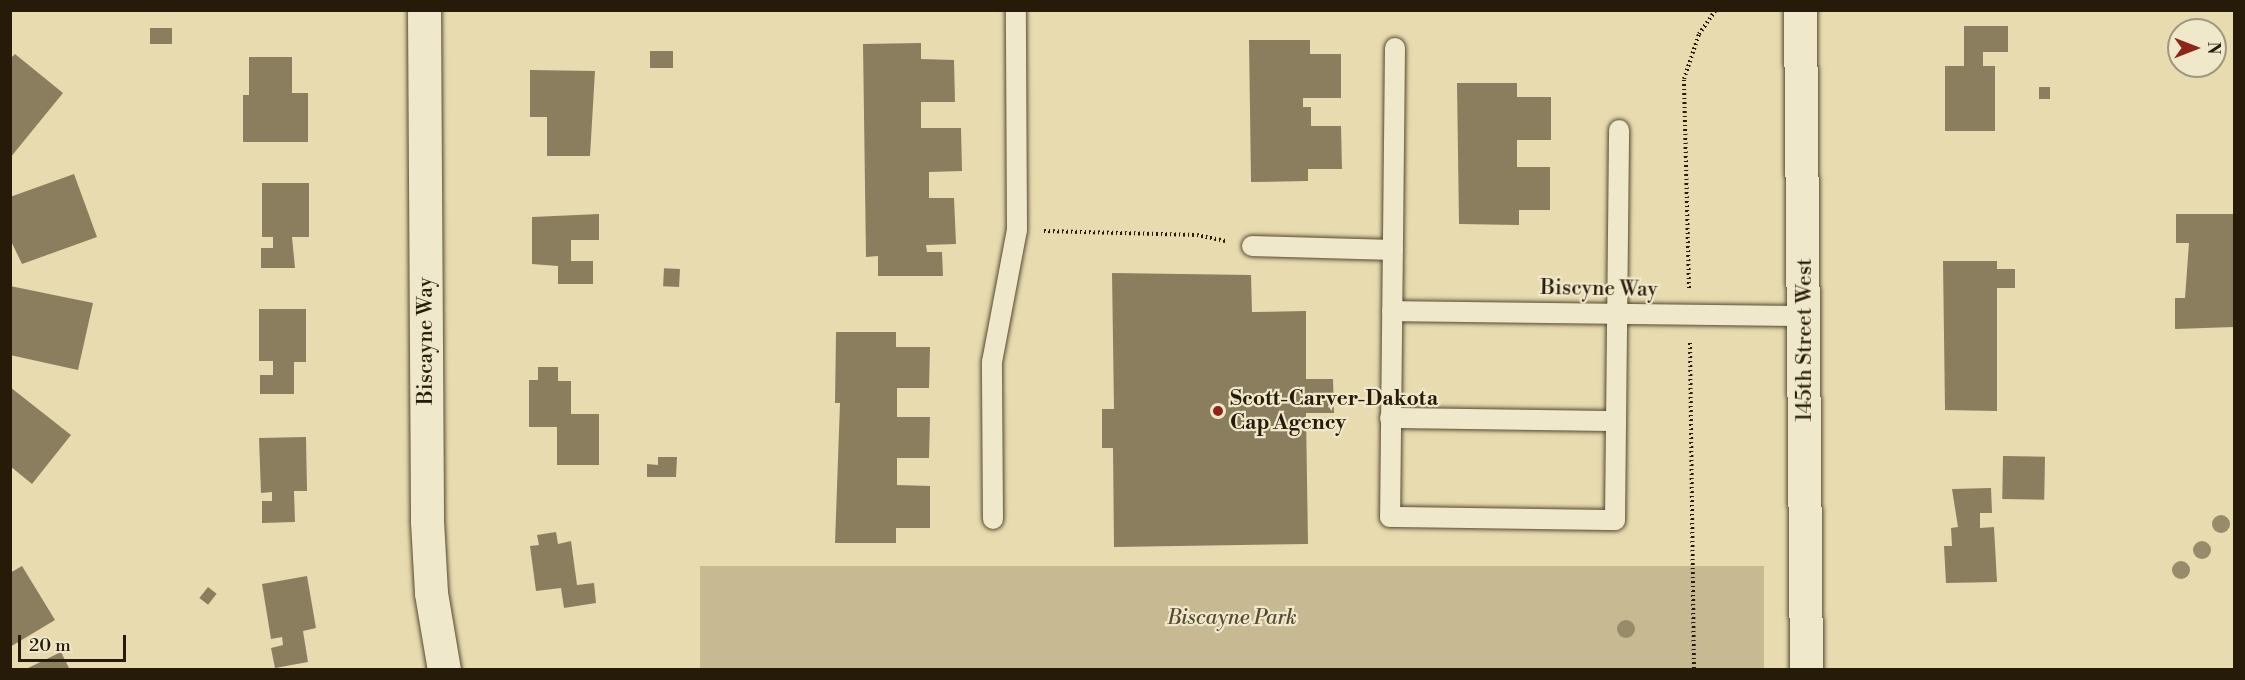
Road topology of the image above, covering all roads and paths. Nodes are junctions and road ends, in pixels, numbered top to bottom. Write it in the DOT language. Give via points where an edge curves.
graph roads {
  1 [pos="424,10"];
  2 [pos="1016,10"];
  3 [pos="1800,10"];
  4 [pos="1395,48"];
  5 [pos="1619,130"];
  6 [pos="1017,230"];
  7 [pos="1252,246"];
  8 [pos="1393,250"];
  9 [pos="1392,311"];
  10 [pos="1617,314"];
  11 [pos="1806,316"];
  12 [pos="1390,418"];
  13 [pos="1616,421"];
  14 [pos="993,519"];
  15 [pos="444,669"];
  16 [pos="1806,669"];
  1 -- 15 [label="street, Biscayne Way" via="427,521 431,593"];
  2 -- 6 [label="lane"];
  3 -- 11 [label="street, 145th Street West"];
  4 -- 8 [label="lane"];
  5 -- 10 [label="lane"];
  6 -- 7 [label="path" via="1197,235"];
  6 -- 14 [label="lane" via="992,362"];
  7 -- 8 [label="lane"];
  8 -- 9 [label="lane"];
  9 -- 10 [label="lane, Biscyne Way"];
  9 -- 12 [label="lane"];
  10 -- 11 [label="lane, Biscyne Way"];
  10 -- 13 [label="lane"];
  11 -- 16 [label="street, 145th Street West"];
  12 -- 13 [label="lane"];
  12 -- 13 [label="lane" via="1390,518 1615,520"];
}
